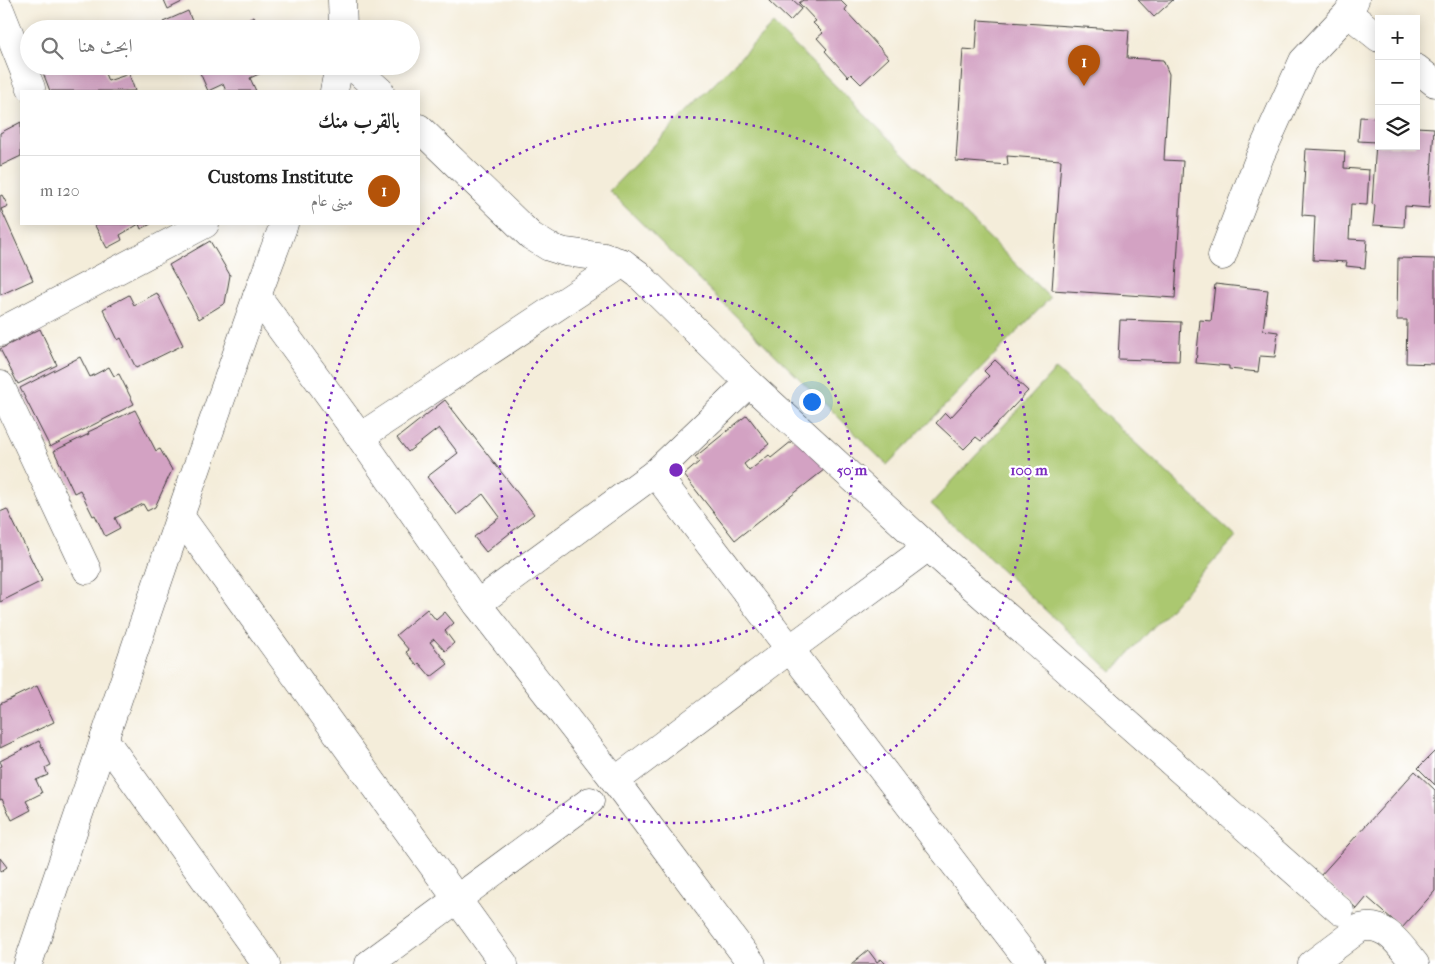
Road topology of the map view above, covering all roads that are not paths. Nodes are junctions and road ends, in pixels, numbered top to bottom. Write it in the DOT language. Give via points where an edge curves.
graph roads {
  1 [pos="342,0"];
  2 [pos="1352,7"];
  3 [pos="0,10"];
  4 [pos="342,20"];
  5 [pos="1375,33"];
  6 [pos="20,60"];
  7 [pos="1420,71"];
  8 [pos="26,75"];
  9 [pos="337,75"];
  10 [pos="362,75"];
  11 [pos="1435,83"];
  12 [pos="31,88"];
  13 [pos="334,90"];
  14 [pos="379,90"];
  15 [pos="420,129"];
  16 [pos="203,225"];
  17 [pos="284,225"];
  18 [pos="1222,256"];
  19 [pos="623,263"];
  20 [pos="257,296"];
  21 [pos="0,332"];
  22 [pos="749,383"];
  23 [pos="0,385"];
  24 [pos="360,437"];
  25 [pos="654,473"];
  26 [pos="180,516"];
  27 [pos="928,548"];
  28 [pos="87,570"];
  29 [pos="477,604"];
  30 [pos="790,649"];
  31 [pos="104,739"];
  32 [pos="615,781"];
  33 [pos="590,801"];
  34 [pos="456,900"];
  35 [pos="1340,911"];
  36 [pos="32,962"];
  37 [pos="266,964"];
  38 [pos="369,964"];
  39 [pos="504,964"];
  40 [pos="752,964"];
  41 [pos="1031,964"];
  42 [pos="1312,964"];
  43 [pos="1415,964"];
  1 -- 4 [label="street"];
  2 -- 5 [label="street"];
  2 -- 18 [label="street" via="1303,61 1260,156"];
  3 -- 6 [label="street"];
  7 -- 11 [label="street"];
  8 -- 12 [label="street"];
  9 -- 13 [label="street"];
  10 -- 14 [label="street"];
  15 -- 19 [label="street" via="530,236 565,252"];
  16 -- 21 [label="street"];
  17 -- 20 [label="street"];
  19 -- 22 [label="street"];
  19 -- 24 [label="street"];
  20 -- 24 [label="street"];
  20 -- 26 [label="street"];
  22 -- 25 [label="street"];
  22 -- 27 [label="street"];
  23 -- 28 [label="street"];
  24 -- 29 [label="street"];
  25 -- 29 [label="street"];
  25 -- 30 [label="street"];
  26 -- 31 [label="street"];
  26 -- 34 [label="street"];
  27 -- 30 [label="street"];
  27 -- 35 [label="street"];
  29 -- 32 [label="street"];
  30 -- 32 [label="street"];
  30 -- 41 [label="street"];
  31 -- 36 [label="street"];
  31 -- 37 [label="street"];
  32 -- 40 [label="street"];
  33 -- 34 [label="street"];
  34 -- 38 [label="street"];
  34 -- 39 [label="street"];
  42 -- 43 [label="street" via="1360,928 1376,926 1385,930"];
}
